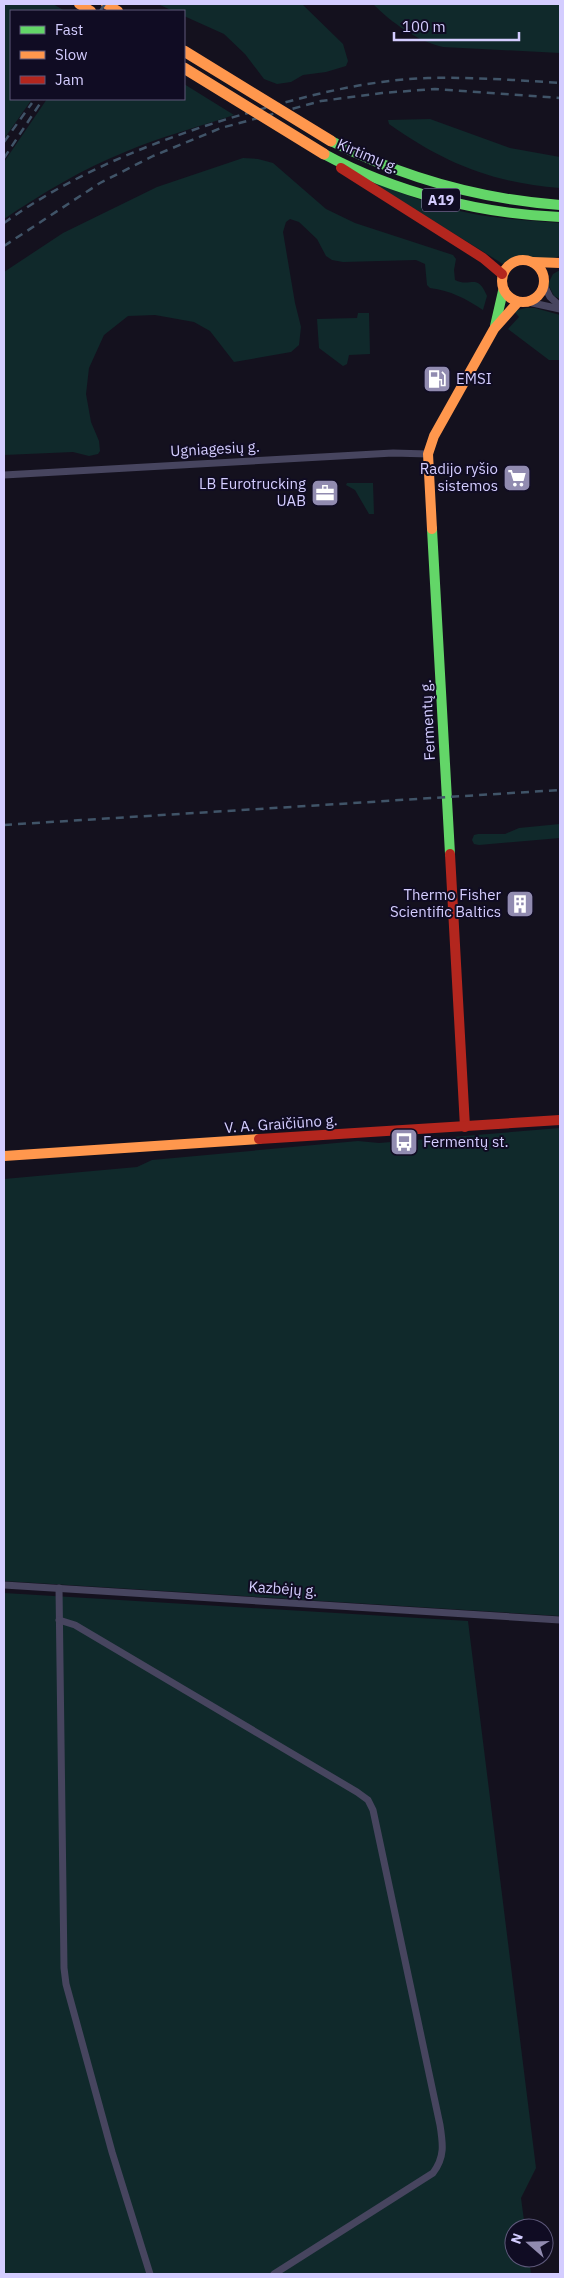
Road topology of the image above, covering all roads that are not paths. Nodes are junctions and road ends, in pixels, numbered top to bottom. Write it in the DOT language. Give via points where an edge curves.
graph roads {
  1 [pos="185,52"];
  2 [pos="185,69"];
  3 [pos="326,155"];
  4 [pos="560,205"];
  5 [pos="560,217"];
  6 [pos="533,262"];
  7 [pos="560,264"];
  8 [pos="502,274"];
  9 [pos="544,282"];
  10 [pos="503,291"];
  11 [pos="523,302"];
  12 [pos="560,308"];
  13 [pos="494,329"];
  14 [pos="428,454"];
  15 [pos="4,475"];
  16 [pos="560,1120"];
  17 [pos="466,1127"];
  18 [pos="4,1156"];
  19 [pos="4,1586"];
  20 [pos="59,1588"];
  21 [pos="59,1620"];
  22 [pos="560,1620"];
  23 [pos="150,2274"];
  24 [pos="274,2274"];
  1 -- 4 [label="main road, Kirtimų g. / A19, bridge" via="331,141 369,160 466,193"];
  2 -- 3 [label="main road, Kirtimų g. / A19, bridge"];
  3 -- 5 [label="main road, Kirtimų g. / A19" via="385,181 445,201 504,213"];
  3 -- 8 [label="main road" via="358,180 483,258"];
  6 -- 7 [label="main road"];
  6 -- 8 [label="main road" via="515,261"];
  6 -- 9 [label="main road" via="540,269"];
  7 -- 9 [label="main road"];
  8 -- 10 [label="main road"];
  9 -- 11 [label="main road" via="538,296"];
  9 -- 12 [label="street" via="550,297"];
  10 -- 11 [label="main road" via="509,298"];
  10 -- 13 [label="main road, Fermentų g."];
  11 -- 12 [label="street"];
  11 -- 13 [label="main road, Fermentų g."];
  13 -- 14 [label="main road, Fermentų g." via="434,436"];
  14 -- 15 [label="street, Ugniagesių g." via="393,453"];
  14 -- 17 [label="main road, Fermentų g."];
  16 -- 17 [label="main road, V. A. Graičiūno g."];
  17 -- 18 [label="main road, V. A. Graičiūno g."];
  19 -- 20 [label="street, Kazbėjų g."];
  20 -- 21 [label="street"];
  20 -- 22 [label="street, Kazbėjų g."];
  21 -- 23 [label="street" via="66,1984 112,2152"];
  21 -- 24 [label="street" via="75,1625 357,1792 368,1800 373,1810 440,2125 444,2147 441,2163 433,2173"];
}
